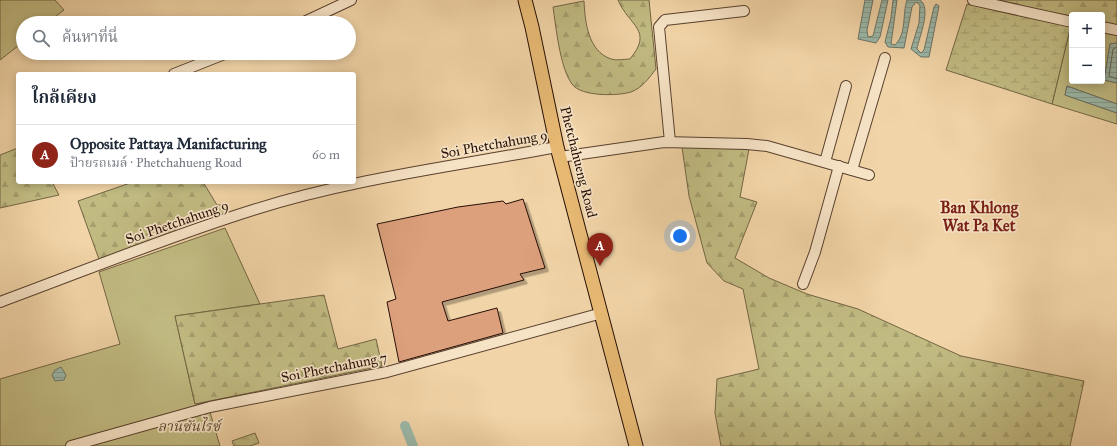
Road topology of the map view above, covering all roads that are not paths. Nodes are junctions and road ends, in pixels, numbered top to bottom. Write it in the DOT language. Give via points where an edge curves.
graph roads {
  1 [pos="351,0"];
  2 [pos="525,0"];
  3 [pos="973,0"];
  4 [pos="744,10"];
  5 [pos="317,16"];
  6 [pos="1069,21"];
  7 [pos="1105,28"];
  8 [pos="1117,30"];
  9 [pos="885,58"];
  10 [pos="209,60"];
  11 [pos="179,72"];
  12 [pos="846,86"];
  13 [pos="670,142"];
  14 [pos="559,152"];
  15 [pos="825,162"];
  16 [pos="839,166"];
  17 [pos="852,170"];
  18 [pos="869,175"];
  19 [pos="803,284"];
  20 [pos="0,302"];
  21 [pos="602,313"];
  22 [pos="71,446"];
  23 [pos="636,446"];
  1 -- 5 [label="street"];
  2 -- 14 [label="main road, Phetchahueng Road"];
  3 -- 6 [label="street"];
  4 -- 13 [label="street" via="665,20 659,27"];
  7 -- 8 [label="street"];
  9 -- 17 [label="street"];
  10 -- 11 [label="street"];
  12 -- 15 [label="street"];
  13 -- 14 [label="street, Soi Phetchahung 9"];
  13 -- 15 [label="street, Soi Phetchahung 9" via="767,146"];
  14 -- 20 [label="street, Soi Phetchahung 9" via="373,180 254,210 140,249"];
  14 -- 21 [label="main road, Phetchahueng Road"];
  15 -- 16 [label="street, Soi Phetchahung 9"];
  16 -- 17 [label="street, Soi Phetchahung 9"];
  16 -- 19 [label="street" via="815,252"];
  17 -- 18 [label="street, Soi Phetchahung 9"];
  21 -- 22 [label="street, Soi Phetchahung 7" via="387,372 210,407"];
  21 -- 23 [label="main road, Phetchahueng Road"];
}
